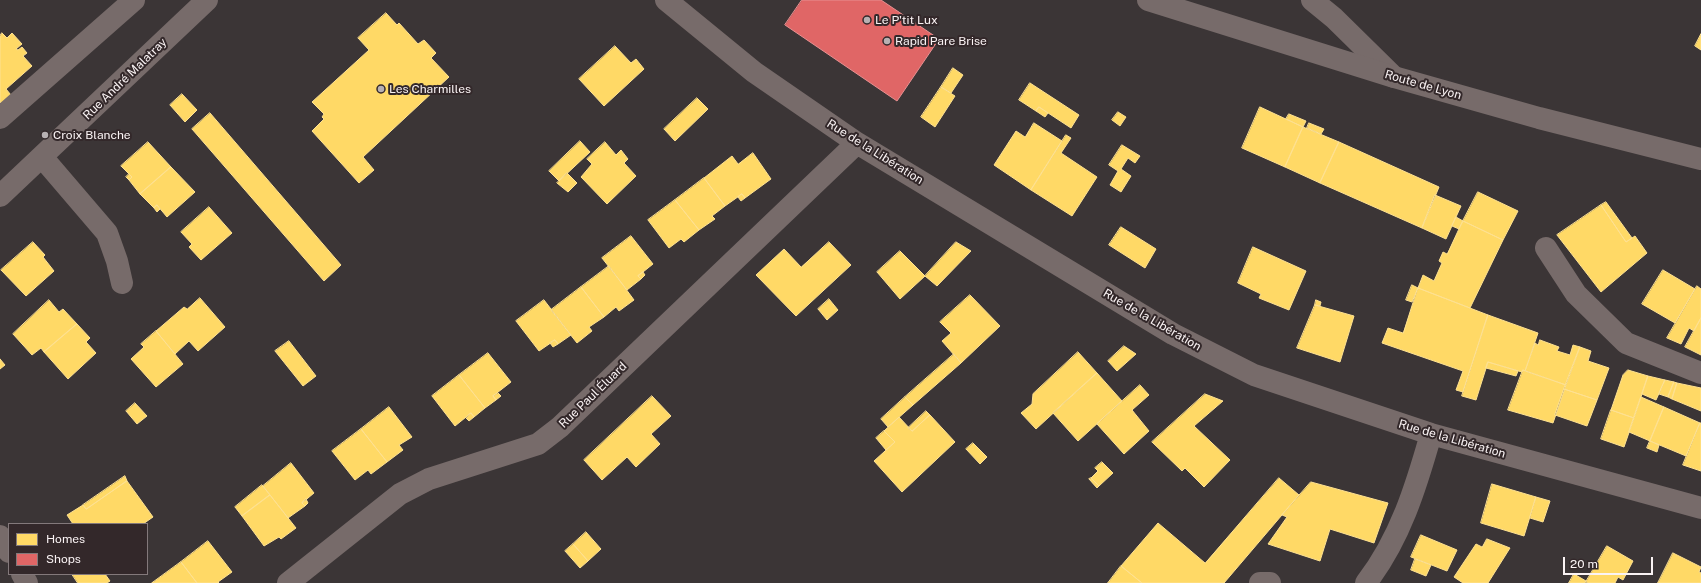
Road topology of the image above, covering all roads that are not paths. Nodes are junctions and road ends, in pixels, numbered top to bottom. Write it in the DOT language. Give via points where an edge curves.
graph roads {
  1 [pos="134,0"];
  2 [pos="207,0"];
  3 [pos="666,0"];
  4 [pos="1148,0"];
  5 [pos="1312,0"];
  6 [pos="1394,77"];
  7 [pos="0,118"];
  8 [pos="857,143"];
  9 [pos="42,157"];
  10 [pos="1701,159"];
  11 [pos="0,196"];
  12 [pos="1546,248"];
  13 [pos="122,282"];
  14 [pos="1701,373"];
  15 [pos="1431,434"];
  16 [pos="1701,508"];
  17 [pos="0,536"];
  18 [pos="8,550"];
  19 [pos="288,583"];
  20 [pos="1260,583"];
  21 [pos="1270,583"];
  22 [pos="1366,583"];
  1 -- 7 [label="street"];
  2 -- 9 [label="street, Rue André Malatray"];
  3 -- 8 [label="street, Rue de la Libération" via="754,72"];
  4 -- 6 [label="street, Route de Lyon"];
  5 -- 6 [label="street"];
  6 -- 10 [label="street, Route de Lyon" via="1538,118"];
  8 -- 15 [label="street, Rue de la Libération" via="1173,334 1254,374"];
  8 -- 19 [label="street, Rue Paul Éluard" via="560,427 538,444 428,479 400,494"];
  9 -- 11 [label="street, Rue André Malatray"];
  9 -- 13 [label="street" via="107,233"];
  12 -- 14 [label="street" via="1576,294 1626,343"];
  15 -- 16 [label="street, Rue de la Libération"];
  15 -- 22 [label="street" via="1412,500 1382,563"];
  17 -- 18 [label="street"];
  20 -- 21 [label="street"];
}
